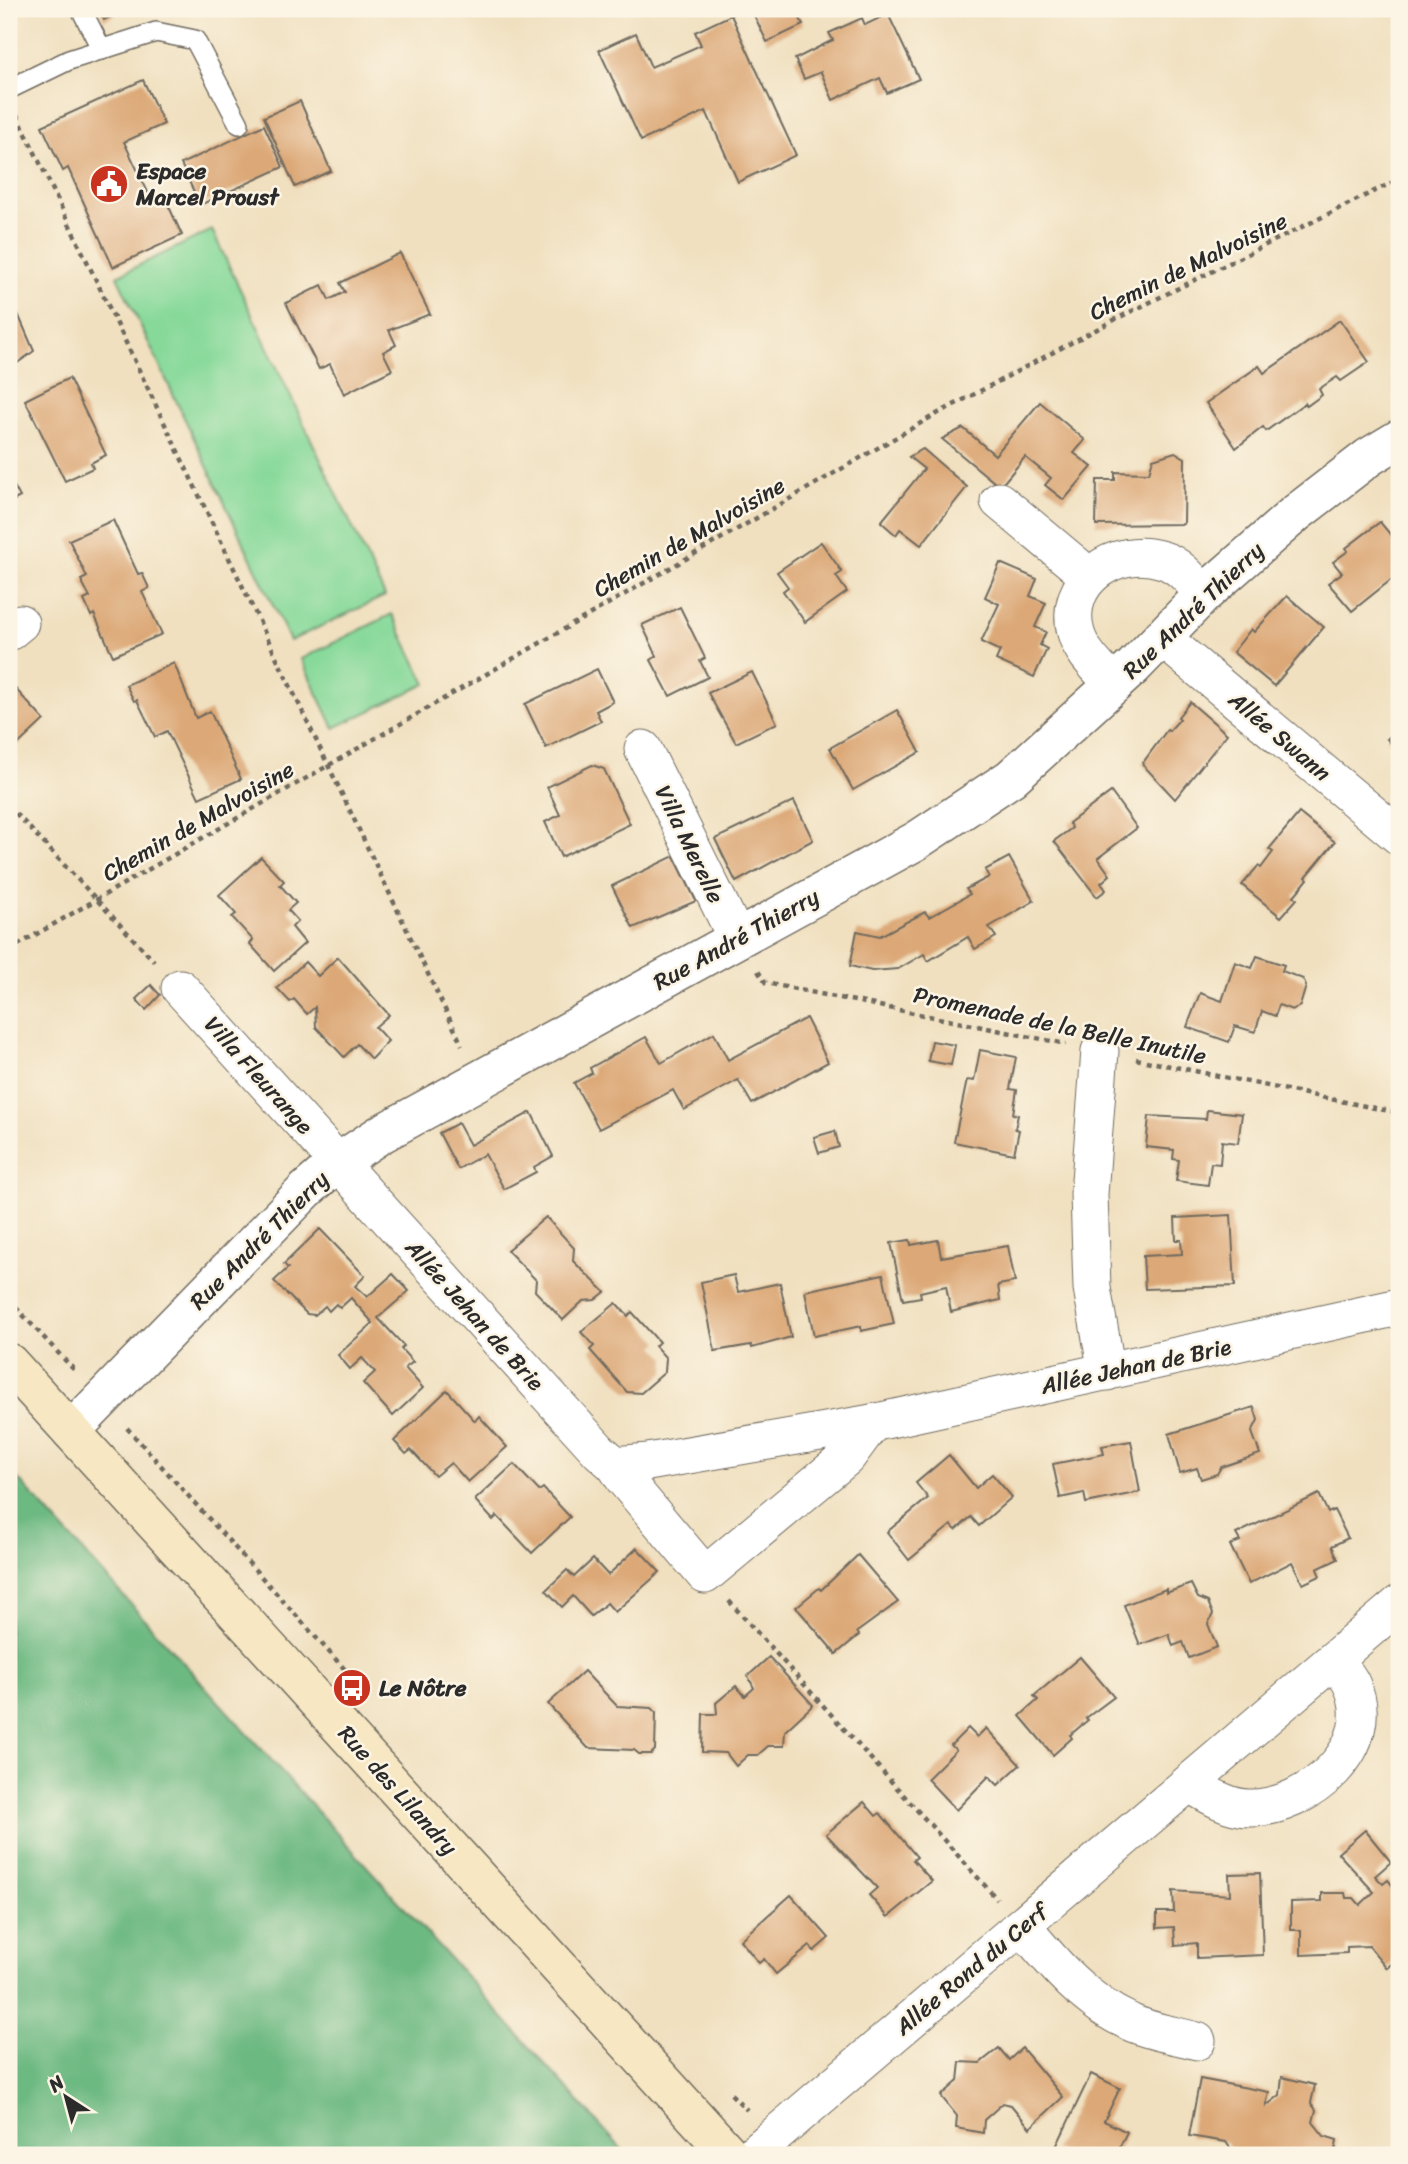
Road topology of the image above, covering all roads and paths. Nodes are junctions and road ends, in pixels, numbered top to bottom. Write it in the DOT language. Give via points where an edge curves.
graph roads {
  1 [pos="81,9"];
  2 [pos="102,50"];
  3 [pos="9,89"];
  4 [pos="15,111"];
  5 [pos="239,124"];
  6 [pos="1399,179"];
  7 [pos="1399,439"];
  8 [pos="999,501"];
  9 [pos="1090,577"];
  10 [pos="1204,594"];
  11 [pos="1161,637"];
  12 [pos="1114,685"];
  13 [pos="643,749"];
  14 [pos="328,765"];
  15 [pos="9,806"];
  16 [pos="1399,836"];
  17 [pos="95,902"];
  18 [pos="737,939"];
  19 [pos="9,950"];
  20 [pos="180,988"];
  21 [pos="1100,1051"];
  22 [pos="478,1079"];
  23 [pos="1399,1113"];
  24 [pos="337,1163"];
  25 [pos="9,1300"];
  26 [pos="1399,1307"];
  27 [pos="9,1363"];
  28 [pos="1107,1372"];
  29 [pos="101,1399"];
  30 [pos="872,1423"];
  31 [pos="71,1431"];
  32 [pos="615,1465"];
  33 [pos="705,1574"];
  34 [pos="1399,1604"];
  35 [pos="1335,1661"];
  36 [pos="373,1701"];
  37 [pos="1190,1784"];
  38 [pos="1022,1926"];
  39 [pos="1198,2041"];
  40 [pos="726,2088"];
  41 [pos="762,2147"];
  42 [pos="730,2155"];
  1 -- 2 [label="lane"];
  2 -- 3 [label="lane" via="69,60"];
  2 -- 5 [label="lane" via="156,32 195,40"];
  4 -- 14 [label="path"];
  6 -- 14 [label="path, Chemin de Malvoisine" via="1116,319 933,416"];
  7 -- 10 [label="street, Rue André Thierry" via="1296,514"];
  8 -- 9 [label="street"];
  9 -- 10 [label="street" via="1121,557 1141,556 1164,560 1186,574"];
  9 -- 12 [label="street" via="1074,616 1077,634 1086,654"];
  10 -- 11 [label="street, Rue André Thierry"];
  11 -- 12 [label="street, Rue André Thierry"];
  11 -- 16 [label="street, Allée Swann"];
  12 -- 18 [label="street, Rue André Thierry" via="1011,778 916,841"];
  13 -- 18 [label="street, Villa Merelle"];
  14 -- 17 [label="path, Chemin de Malvoisine"];
  14 -- 22 [label="path"];
  15 -- 17 [label="path"];
  17 -- 19 [label="path, Chemin de Malvoisine"];
  17 -- 20 [label="path"];
  18 -- 21 [label="path, Promenade de la Belle Inutile" via="766,983"];
  18 -- 22 [label="street, Rue André Thierry"];
  20 -- 24 [label="street, Villa Fleurange"];
  21 -- 23 [label="path, Promenade de la Belle Inutile"];
  21 -- 28 [label="street" via="1089,1194 1092,1288"];
  22 -- 24 [label="street, Rue André Thierry"];
  24 -- 29 [label="street, Rue André Thierry" via="306,1189"];
  24 -- 32 [label="street, Allée Jehan de Brie"];
  25 -- 29 [label="path"];
  26 -- 28 [label="street, Allée Jehan de Brie"];
  27 -- 31 [label="main road, Rue des Lilandry"];
  28 -- 30 [label="street, Allée Jehan de Brie"];
  29 -- 31 [label="street, Rue André Thierry"];
  29 -- 36 [label="path"];
  30 -- 32 [label="street, Allée Jehan de Brie"];
  30 -- 33 [label="street" via="848,1457"];
  31 -- 42 [label="main road, Rue des Lilandry"];
  32 -- 33 [label="street, Allée Jehan de Brie"];
  33 -- 38 [label="path"];
  34 -- 35 [label="street, Allée Rond du Cerf"];
  35 -- 37 [label="street, Allée Rond du Cerf"];
  35 -- 37 [label="street" via="1352,1684 1357,1713 1354,1738 1327,1776 1304,1794 1279,1805 1247,1808 1216,1800"];
  37 -- 38 [label="street, Allée Rond du Cerf"];
  38 -- 39 [label="street" via="1056,1967 1098,2003 1131,2023"];
  38 -- 41 [label="street, Allée Rond du Cerf"];
  40 -- 41 [label="path"];
}
